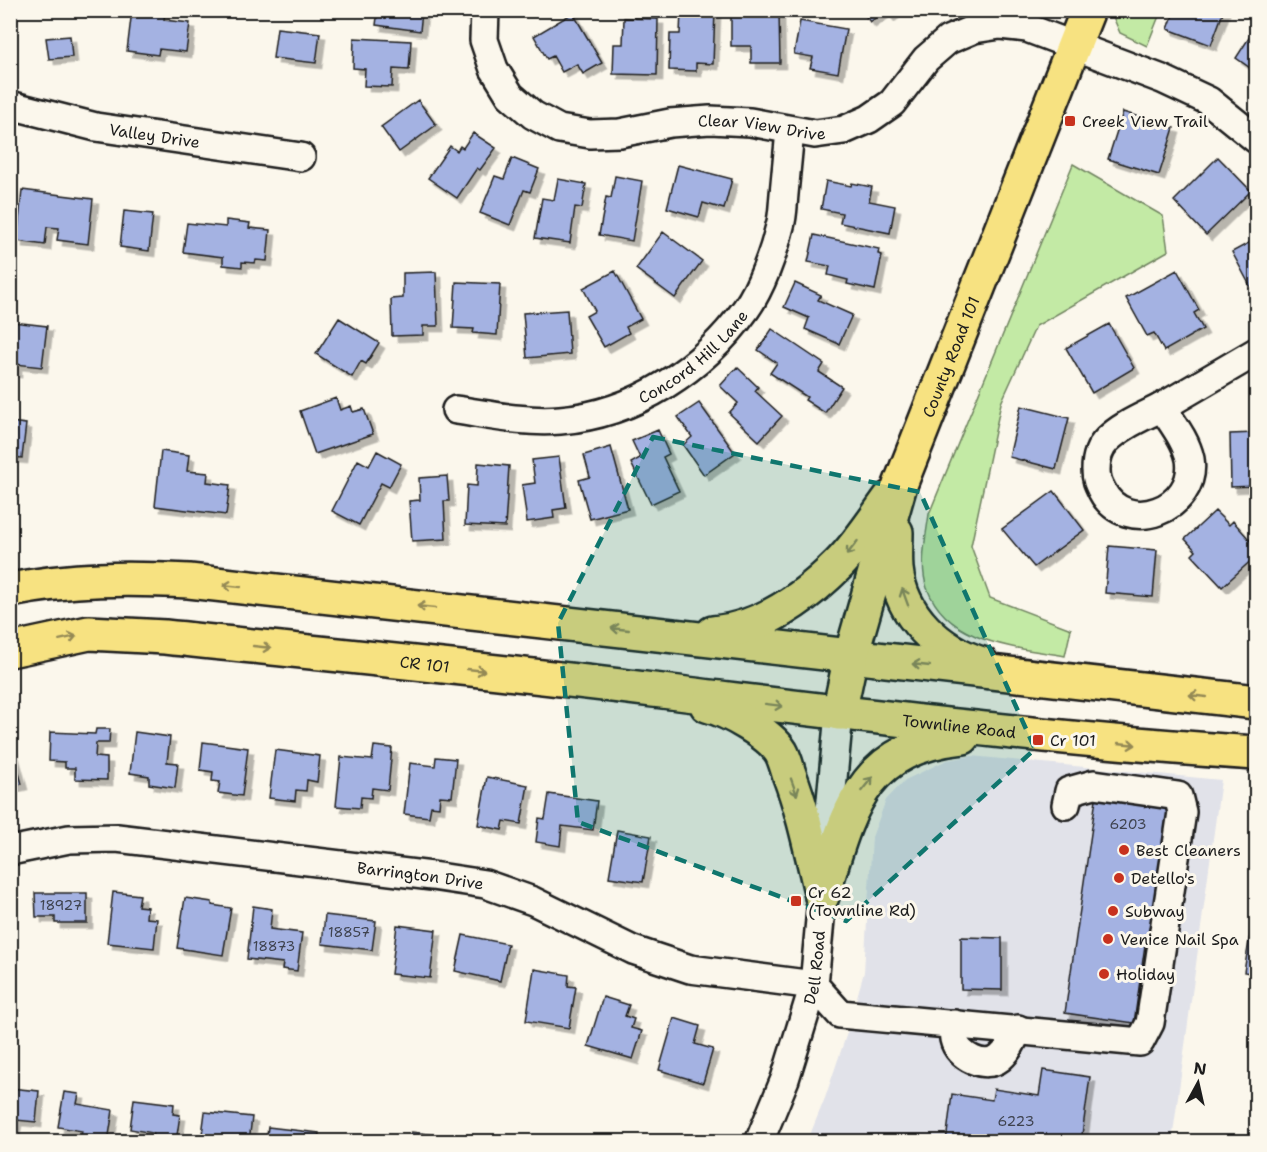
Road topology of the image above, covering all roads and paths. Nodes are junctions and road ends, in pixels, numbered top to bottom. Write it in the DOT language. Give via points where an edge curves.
graph roads {
  1 [pos="484,10"];
  2 [pos="1089,10"];
  3 [pos="1075,46"];
  4 [pos="10,105"];
  5 [pos="790,130"];
  6 [pos="1257,139"];
  7 [pos="302,157"];
  8 [pos="1257,352"];
  9 [pos="1162,407"];
  10 [pos="456,410"];
  11 [pos="900,485"];
  12 [pos="10,590"];
  13 [pos="678,636"];
  14 [pos="10,650"];
  15 [pos="851,656"];
  16 [pos="1016,675"];
  17 [pos="651,690"];
  18 [pos="1257,702"];
  19 [pos="839,713"];
  20 [pos="1010,732"];
  21 [pos="1257,753"];
  22 [pos="1066,805"];
  23 [pos="10,851"];
  24 [pos="822,896"];
  25 [pos="814,985"];
  26 [pos="954,1024"];
  27 [pos="1018,1029"];
  28 [pos="759,1142"];
  1 -- 5 [label="street, Clear View Drive" via="484,40 494,69 510,95 533,115 559,129 620,133 710,120"];
  2 -- 3 [label="main road, County Road 101"];
  3 -- 5 [label="street, Clear View Drive" via="1025,28 1000,25 974,29 948,40 926,58 892,103 869,119 844,130 815,134"];
  3 -- 6 [label="street" via="1209,101"];
  3 -- 11 [label="main road, County Road 101"];
  4 -- 7 [label="street, Valley Drive" via="96,127"];
  5 -- 10 [label="street, Concord Hill Lane" via="781,224 767,267 747,308 718,343 684,373 645,396 603,412 560,420 515,419"];
  8 -- 9 [label="street"];
  11 -- 13 [label="main road, one-way" via="840,563 803,595 767,619 729,632"];
  11 -- 15 [label="main road, County Road 101"];
  16 -- 11 [label="main road, one-way" via="947,648 913,617 896,571"];
  13 -- 12 [label="main road, one-way" via="189,581 120,578 45,583"];
  13 -- 15 [label="main road"];
  14 -- 17 [label="main road, CR 101 / CR 101, one-way" via="89,633 165,637"];
  16 -- 15 [label="main road, one-way"];
  15 -- 19 [label="main road, County Road 101"];
  18 -- 16 [label="main road, one-way"];
  17 -- 19 [label="main road, CR 101 / CR 101, one-way"];
  17 -- 24 [label="main road, one-way" via="718,708 747,724 781,752 797,795"];
  19 -- 20 [label="main road, Townline Road"];
  19 -- 24 [label="street, Dell Road"];
  20 -- 21 [label="main road, Townline Road, one-way"];
  24 -- 20 [label="main road, one-way" via="856,800 870,779 894,758 915,746 945,739"];
  22 -- 27 [label="street" via="1068,790 1094,784 1178,796 1182,812 1180,832 1150,1023 1140,1042"];
  23 -- 25 [label="street, Barrington Drive" via="69,839 117,838 485,884 532,901 633,950 690,969"];
  24 -- 25 [label="street, Dell Road"];
  25 -- 26 [label="street" via="840,1014"];
  25 -- 28 [label="street, Dell Road" via="785,1079"];
  26 -- 27 [label="street"];
  26 -- 27 [label="street" via="954,1040 964,1056 981,1063 999,1059"];
}
